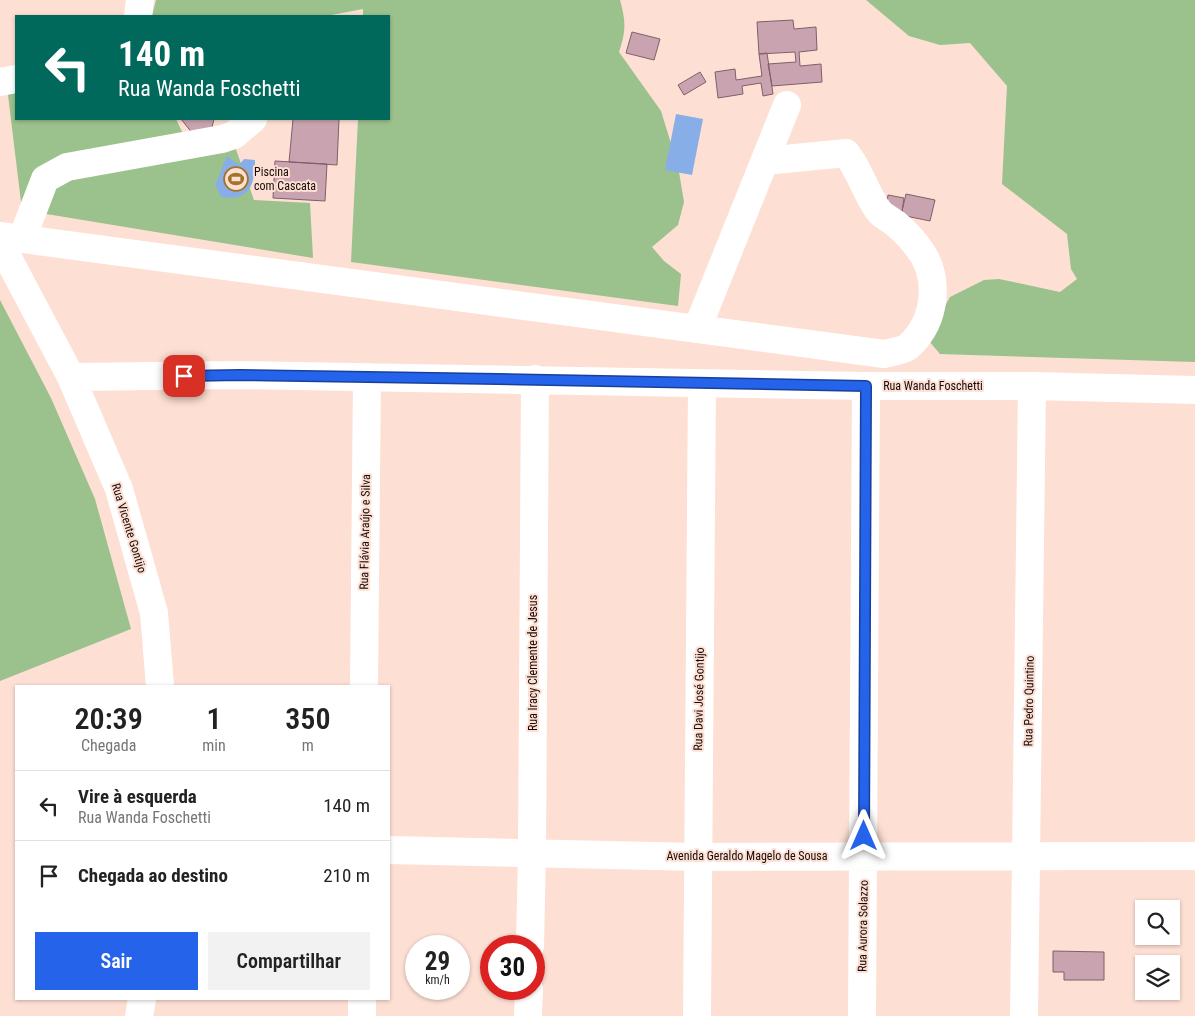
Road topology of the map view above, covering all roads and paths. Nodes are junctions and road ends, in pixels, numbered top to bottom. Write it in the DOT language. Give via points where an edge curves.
graph roads {
  1 [pos="140,0"];
  2 [pos="138,15"];
  3 [pos="15,79"];
  4 [pos="0,82"];
  5 [pos="787,105"];
  6 [pos="253,120"];
  7 [pos="765,160"];
  8 [pos="7,240"];
  9 [pos="697,329"];
  10 [pos="71,377"];
  11 [pos="367,377"];
  12 [pos="535,379"];
  13 [pos="702,382"];
  14 [pos="866,386"];
  15 [pos="1032,386"];
  16 [pos="1195,390"];
  17 [pos="160,685"];
  18 [pos="364,685"];
  19 [pos="390,850"];
  20 [pos="532,852"];
  21 [pos="864,855"];
  22 [pos="1027,856"];
  23 [pos="1195,856"];
  24 [pos="698,857"];
  25 [pos="530,935"];
  26 [pos="142,1000"];
  27 [pos="362,1000"];
  28 [pos="529,1000"];
  29 [pos="139,1016"];
  30 [pos="362,1016"];
  31 [pos="528,1016"];
  32 [pos="697,1016"];
  33 [pos="862,1016"];
  34 [pos="1024,1016"];
  1 -- 2 [label="street"];
  3 -- 4 [label="street"];
  5 -- 7 [label="street"];
  6 -- 8 [label="street" via="234,135 222,139 67,167 45,179"];
  7 -- 9 [label="street"];
  7 -- 9 [label="street" via="846,153 879,212 918,247 932,272 934,296 924,328 907,347 884,354"];
  8 -- 9 [label="street"];
  8 -- 10 [label="street, Rua Vicente Gontijo"];
  10 -- 11 [label="street, Rua Wanda Foschetti"];
  10 -- 17 [label="street, Rua Vicente Gontijo" via="119,489 154,613"];
  11 -- 12 [label="street, Rua Wanda Foschetti"];
  11 -- 18 [label="street, Rua Flávia Araújo e Silva"];
  12 -- 13 [label="street, Rua Wanda Foschetti"];
  12 -- 20 [label="street, Rua Iracy Clemente de Jesus"];
  13 -- 14 [label="street, Rua Wanda Foschetti"];
  13 -- 24 [label="street, Rua Davi José Gontijo"];
  14 -- 15 [label="street, Rua Wanda Foschetti"];
  14 -- 21 [label="street, Rua Aurora Solazzo"];
  15 -- 16 [label="street, Rua Wanda Foschetti"];
  15 -- 22 [label="street, Rua Pedro Quintino"];
  19 -- 20 [label="street, Avenida Geraldo Magelo de Sousa"];
  20 -- 24 [label="street, Avenida Geraldo Magelo de Sousa"];
  20 -- 25 [label="street, Rua Iracy Clemente de Jesus"];
  21 -- 22 [label="street, Avenida Geraldo Magelo de Sousa"];
  21 -- 24 [label="street, Avenida Geraldo Magelo de Sousa"];
  21 -- 33 [label="street, Rua Aurora Solazzo"];
  22 -- 23 [label="street, Avenida Geraldo Magelo de Sousa"];
  22 -- 34 [label="street, Rua Pedro Quintino"];
  24 -- 32 [label="street, Rua Davi José Gontijo"];
  26 -- 29 [label="street"];
  27 -- 30 [label="street"];
  28 -- 31 [label="street"];
}
